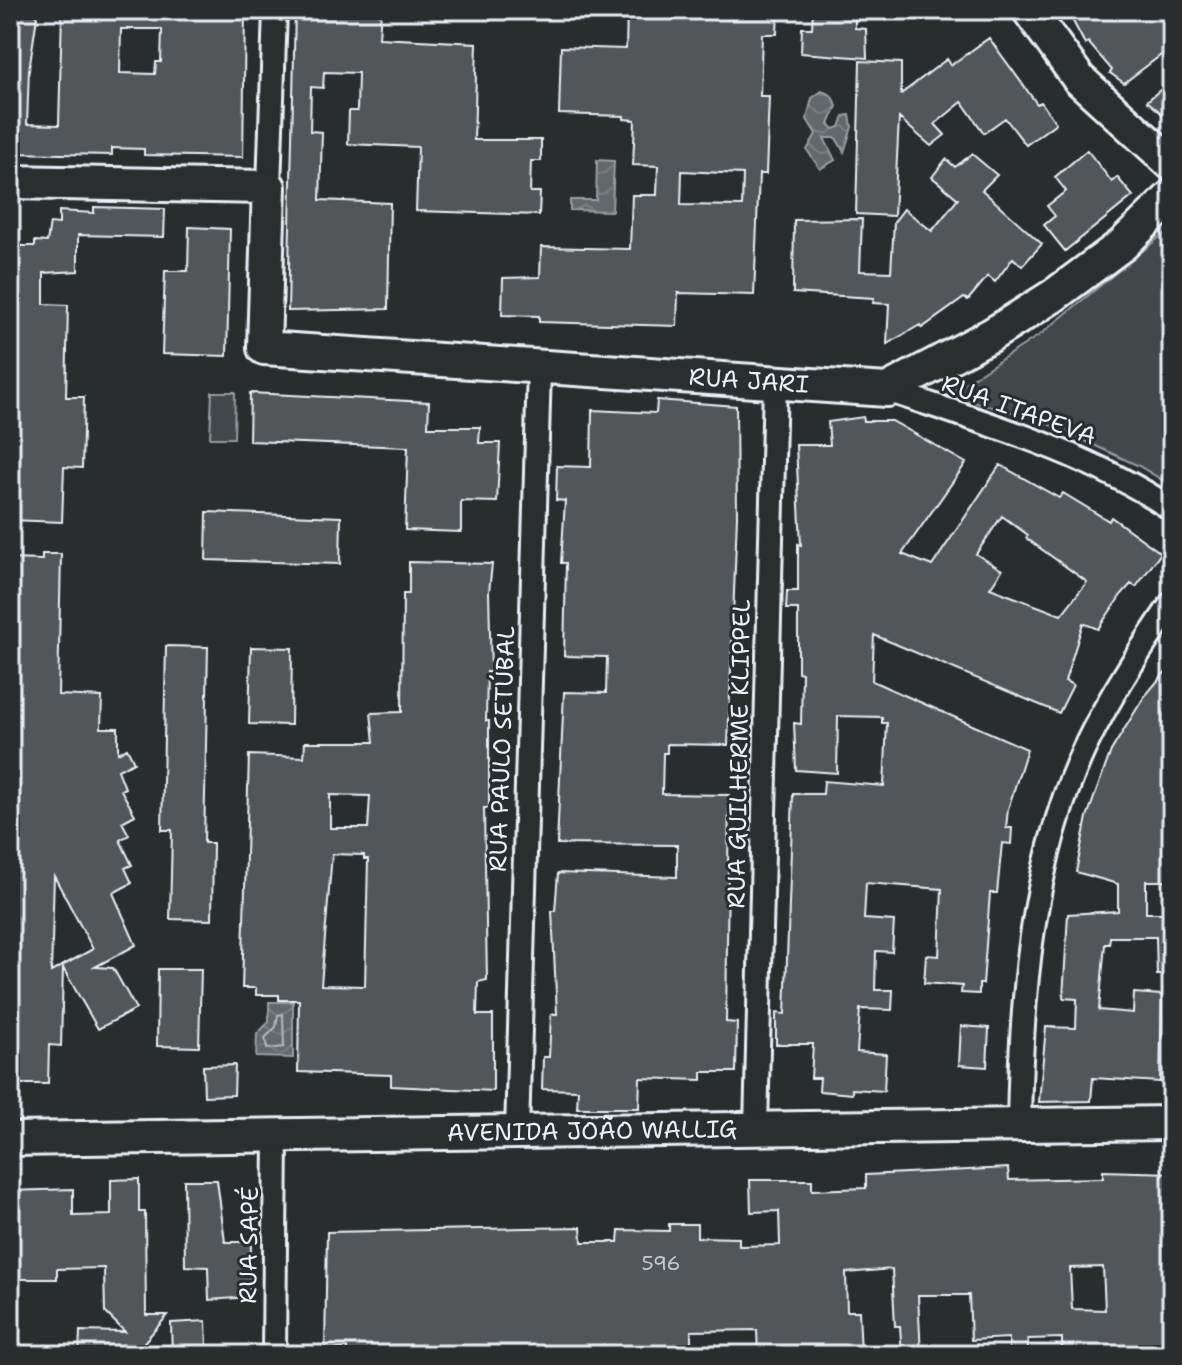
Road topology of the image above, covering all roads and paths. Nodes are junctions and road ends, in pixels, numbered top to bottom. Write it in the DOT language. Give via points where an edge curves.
graph roads {
  1 [pos="275,10"];
  2 [pos="1029,10"];
  3 [pos="1172,164"];
  4 [pos="10,182"];
  5 [pos="269,187"];
  6 [pos="1172,196"];
  7 [pos="539,368"];
  8 [pos="775,383"];
  9 [pos="887,390"];
  10 [pos="1172,509"];
  11 [pos="1172,603"];
  12 [pos="1172,1123"];
  13 [pos="1019,1125"];
  14 [pos="756,1127"];
  15 [pos="517,1132"];
  16 [pos="276,1135"];
  17 [pos="10,1139"];
  18 [pos="274,1355"];
  1 -- 5 [label="street"];
  2 -- 3 [label="street" via="1079,79"];
  4 -- 5 [label="street"];
  5 -- 7 [label="street, RUA JARI" via="264,348"];
  6 -- 9 [label="street" via="1122,245 1053,296"];
  7 -- 8 [label="street, RUA JARI"];
  7 -- 15 [label="street, RUA PAULO SETÚBAL"];
  8 -- 9 [label="street, RUA JARI"];
  8 -- 14 [label="street, RUA GUILHERME KLIPPEL"];
  9 -- 10 [label="street, RUA ITAPEVA" via="1042,440 1123,477"];
  11 -- 13 [label="street" via="1123,675 1084,751 1055,830 1026,992"];
  12 -- 13 [label="street, AVENIDA JOÃO WALLIG"];
  13 -- 14 [label="street, AVENIDA JOÃO WALLIG"];
  14 -- 15 [label="street, AVENIDA JOÃO WALLIG"];
  15 -- 16 [label="street, AVENIDA JOÃO WALLIG"];
  16 -- 17 [label="street, AVENIDA JOÃO WALLIG"];
  16 -- 18 [label="street, RUA SAPÉ"];
}
